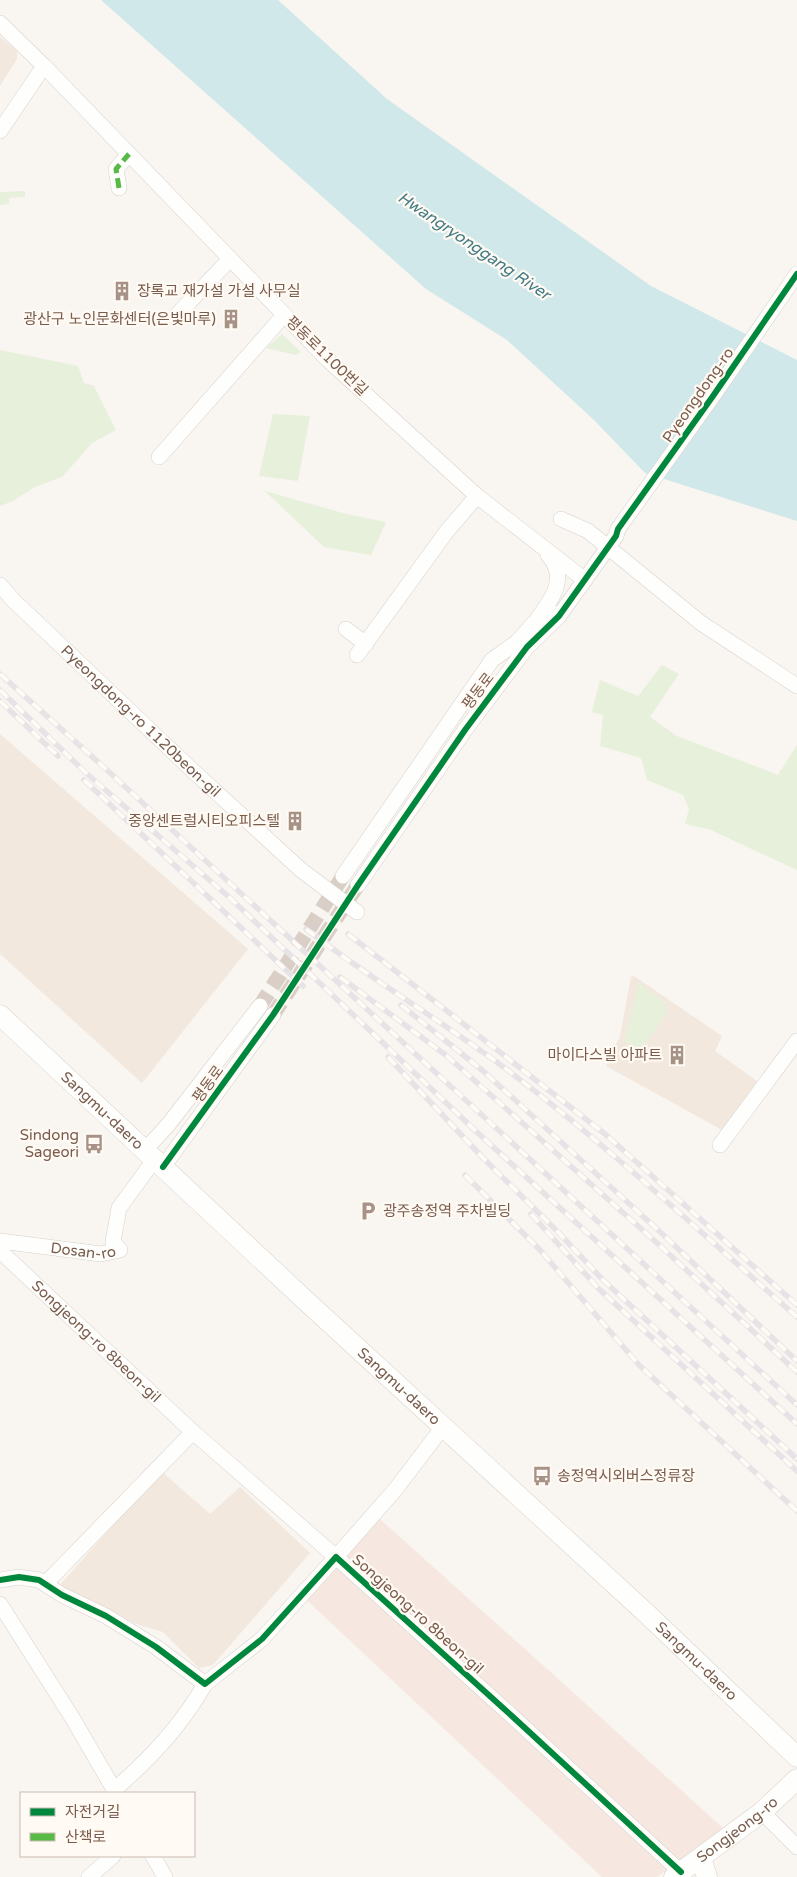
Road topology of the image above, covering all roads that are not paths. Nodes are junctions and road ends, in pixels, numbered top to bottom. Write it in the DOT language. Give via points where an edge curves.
graph roads {
  1 [pos="0,23"];
  2 [pos="44,66"];
  3 [pos="0,131"];
  4 [pos="129,154"];
  5 [pos="119,188"];
  6 [pos="230,259"];
  7 [pos="797,274"];
  8 [pos="284,315"];
  9 [pos="175,317"];
  10 [pos="159,458"];
  11 [pos="476,496"];
  12 [pos="561,519"];
  13 [pos="617,531"];
  14 [pos="540,546"];
  15 [pos="608,547"];
  16 [pos="583,578"];
  17 [pos="0,585"];
  18 [pos="534,623"];
  19 [pos="346,629"];
  20 [pos="797,686"];
  21 [pos="343,876"];
  22 [pos="358,886"];
  23 [pos="356,912"];
  24 [pos="260,1006"];
  25 [pos="0,1015"];
  26 [pos="274,1015"];
  27 [pos="797,1041"];
  28 [pos="720,1145"];
  29 [pos="154,1159"];
  30 [pos="0,1241"];
  31 [pos="0,1251"];
  32 [pos="444,1427"];
  33 [pos="193,1432"];
  34 [pos="336,1557"];
  35 [pos="0,1580"];
  36 [pos="45,1584"];
  37 [pos="0,1604"];
  38 [pos="205,1684"];
  39 [pos="797,1758"];
  40 [pos="797,1779"];
  41 [pos="115,1792"];
  42 [pos="762,1812"];
  43 [pos="797,1847"];
  44 [pos="112,1857"];
  45 [pos="154,1857"];
  46 [pos="701,1858"];
  47 [pos="677,1874"];
  48 [pos="89,1877"];
  49 [pos="166,1877"];
  50 [pos="707,1877"];
  1 -- 2 [label="street, 평동로1100번길"];
  2 -- 3 [label="street"];
  2 -- 4 [label="street, 평동로1100번길"];
  4 -- 5 [label="street" via="116,169"];
  4 -- 6 [label="street, 평동로1100번길"];
  6 -- 8 [label="street, 평동로1100번길"];
  6 -- 9 [label="street"];
  7 -- 13 [label="street, Pyeongdong-ro"];
  8 -- 10 [label="street"];
  8 -- 11 [label="street, 평동로1100번길" via="326,359"];
  11 -- 14 [label="street, 평동로1100번길"];
  11 -- 19 [label="street" via="361,649"];
  12 -- 15 [label="street" via="588,531"];
  13 -- 15 [label="street, 평동로"];
  14 -- 16 [label="street, 평동로1100번길"];
  14 -- 18 [label="street" via="555,563 558,582 554,596"];
  15 -- 16 [label="street, 평동로"];
  15 -- 20 [label="street" via="701,623"];
  16 -- 18 [label="street, 평동로" via="544,621"];
  16 -- 22 [label="street, 평동로" via="559,616 527,647 476,715"];
  17 -- 23 [label="street, Pyeongdong-ro 1120beon-gil" via="191,769 301,870"];
  18 -- 21 [label="street, 평동로" via="517,642 492,660"];
  24 -- 29 [label="street, 평동로" via="168,1125"];
  25 -- 29 [label="main road, Sangmu-daero"];
  26 -- 29 [label="street, 평동로"];
  27 -- 28 [label="street"];
  29 -- 30 [label="street, Dosan-ro" via="119,1208 114,1242 120,1250 101,1254"];
  29 -- 32 [label="main road, Sangmu-daero"];
  31 -- 33 [label="street, Songjeong-ro 8beon-gil"];
  32 -- 34 [label="street" via="395,1490"];
  32 -- 39 [label="main road, Sangmu-daero"];
  33 -- 34 [label="street, Songjeong-ro 8beon-gil"];
  33 -- 36 [label="street"];
  34 -- 38 [label="street, Songjeong-ro 8beon-gil" via="262,1639"];
  34 -- 47 [label="street, Songjeong-ro 8beon-gil" via="514,1717"];
  35 -- 36 [label="street" via="30,1578"];
  36 -- 38 [label="street" via="149,1642"];
  37 -- 41 [label="street"];
  38 -- 41 [label="street" via="174,1730"];
  40 -- 42 [label="main road, Songjeong-ro"];
  42 -- 43 [label="street"];
  42 -- 46 [label="main road, Songjeong-ro"];
  44 -- 48 [label="street"];
  45 -- 49 [label="street"];
  46 -- 47 [label="main road, Songjeong-ro"];
  46 -- 50 [label="main road"];
}
